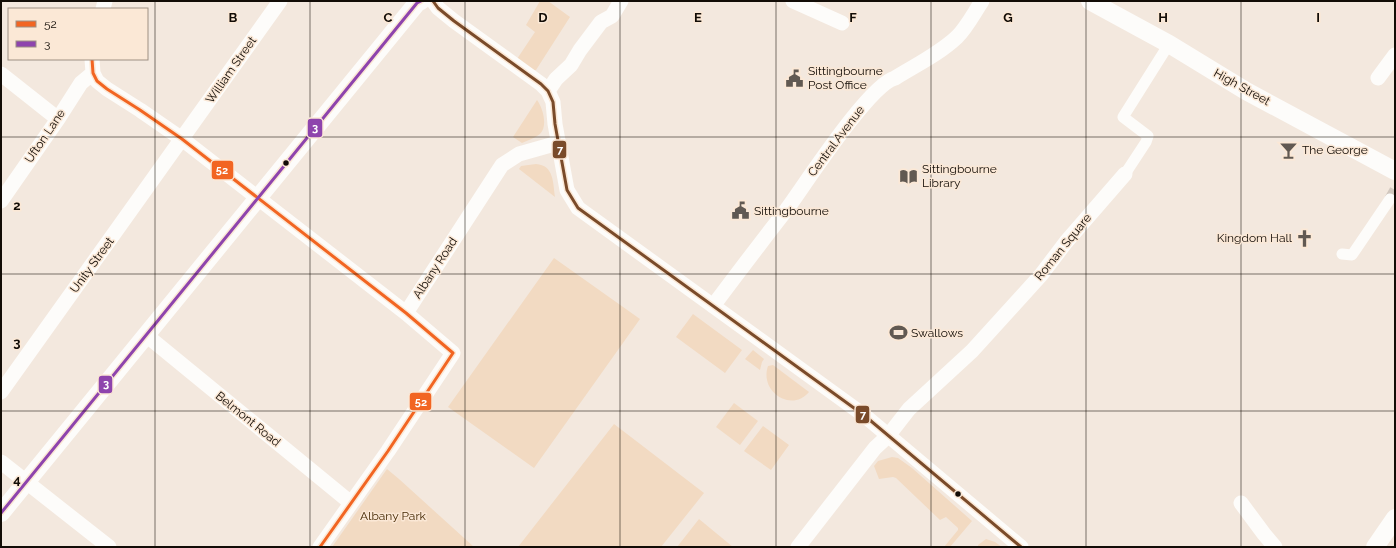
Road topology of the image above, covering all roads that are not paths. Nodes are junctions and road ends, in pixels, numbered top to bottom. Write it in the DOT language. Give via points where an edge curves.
graph roads {
  1 [pos="280,1"];
  2 [pos="420,1"];
  3 [pos="433,1"];
  4 [pos="621,1"];
  5 [pos="982,1"];
  6 [pos="1090,1"];
  7 [pos="800,2"];
  8 [pos="842,23"];
  9 [pos="1170,44"];
  10 [pos="1395,55"];
  11 [pos="92,66"];
  12 [pos="1,74"];
  13 [pos="1378,78"];
  14 [pos="548,91"];
  15 [pos="58,119"];
  16 [pos="182,138"];
  17 [pos="558,143"];
  18 [pos="1395,170"];
  19 [pos="1125,174"];
  20 [pos="257,198"];
  21 [pos="1390,199"];
  22 [pos="1,201"];
  23 [pos="1342,254"];
  24 [pos="713,306"];
  25 [pos="406,313"];
  26 [pos="146,335"];
  27 [pos="1,392"];
  28 [pos="888,436"];
  29 [pos="1,462"];
  30 [pos="26,482"];
  31 [pos="351,503"];
  32 [pos="1241,503"];
  33 [pos="1,513"];
  34 [pos="1395,518"];
  35 [pos="109,547"];
  36 [pos="320,547"];
  37 [pos="798,547"];
  38 [pos="1021,547"];
  39 [pos="1275,547"];
  40 [pos="1375,547"];
  1 -- 16 [label="street, William Street"];
  2 -- 20 [label="street"];
  3 -- 14 [label="street" via="454,21"];
  4 -- 14 [label="street" via="612,16 600,22 571,65"];
  5 -- 24 [label="street, Central Avenue" via="957,37 891,79 870,96"];
  6 -- 9 [label="street, High Street"];
  7 -- 8 [label="street"];
  9 -- 18 [label="street, High Street" via="1246,91"];
  9 -- 19 [label="street, Roman Square" via="1123,117 1148,136"];
  10 -- 13 [label="street"];
  11 -- 15 [label="street, Ufton Lane"];
  11 -- 16 [label="street" via="97,81"];
  12 -- 15 [label="street"];
  14 -- 17 [label="street" via="553,102"];
  15 -- 22 [label="street, Ufton Lane"];
  16 -- 20 [label="street"];
  16 -- 27 [label="street, Unity Street"];
  17 -- 24 [label="street" via="567,190 578,208"];
  17 -- 25 [label="street, Albany Road" via="519,154 502,165"];
  19 -- 28 [label="street, Roman Square" via="972,351 909,409"];
  20 -- 25 [label="street"];
  20 -- 26 [label="street"];
  21 -- 23 [label="street" via="1352,255"];
  24 -- 28 [label="street" via="847,403"];
  25 -- 31 [label="street" via="453,353"];
  26 -- 30 [label="street"];
  26 -- 31 [label="street, Belmont Road"];
  28 -- 37 [label="street, Roman Square" via="875,448"];
  28 -- 38 [label="street"];
  29 -- 30 [label="street"];
  30 -- 33 [label="street"];
  30 -- 35 [label="street"];
  31 -- 36 [label="street"];
  32 -- 39 [label="street"];
  34 -- 40 [label="street"];
}
